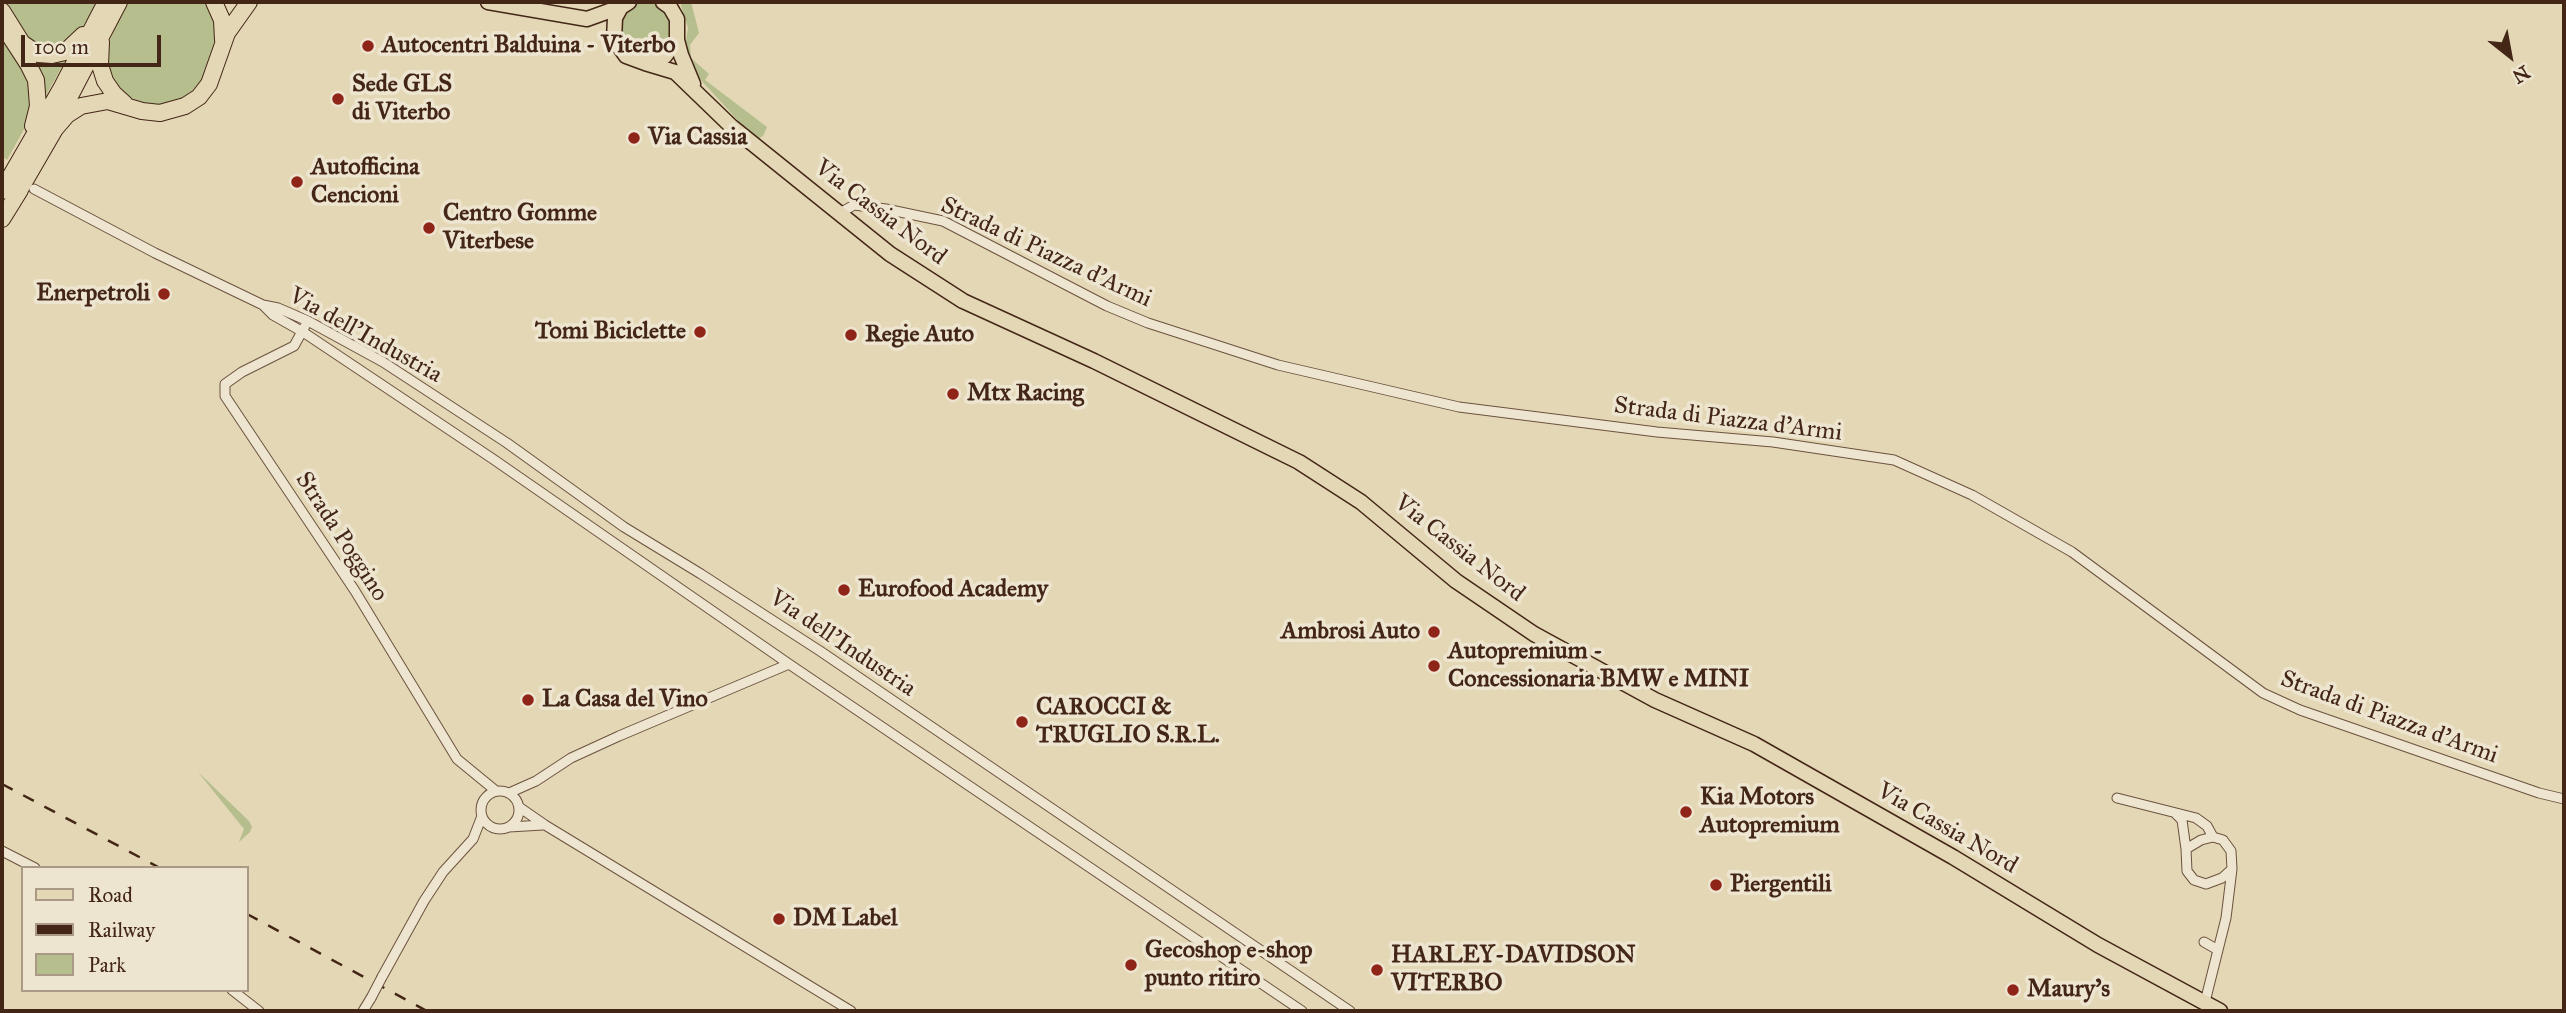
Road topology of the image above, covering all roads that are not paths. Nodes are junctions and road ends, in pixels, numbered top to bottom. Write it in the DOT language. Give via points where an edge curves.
graph roads {
  1 [pos="119,2"];
  2 [pos="214,2"];
  3 [pos="249,2"];
  4 [pos="488,2"];
  5 [pos="663,2"];
  6 [pos="626,4"];
  7 [pos="104,5"];
  8 [pos="2,12"];
  9 [pos="587,19"];
  10 [pos="2,24"];
  11 [pos="104,32"];
  12 [pos="677,40"];
  13 [pos="223,42"];
  14 [pos="617,46"];
  15 [pos="645,63"];
  16 [pos="695,89"];
  17 [pos="125,104"];
  18 [pos="19,159"];
  19 [pos="34,189"];
  20 [pos="8,194"];
  21 [pos="840,213"];
  22 [pos="2,219"];
  23 [pos="263,305"];
  24 [pos="307,321"];
  25 [pos="303,331"];
  26 [pos="789,664"];
  27 [pos="536,781"];
  28 [pos="496,791"];
  29 [pos="509,793"];
  30 [pos="2117,798"];
  31 [pos="2564,799"];
  32 [pos="518,804"];
  33 [pos="2175,812"];
  34 [pos="482,816"];
  35 [pos="545,825"];
  36 [pos="509,827"];
  37 [pos="496,828"];
  38 [pos="2213,838"];
  39 [pos="473,839"];
  40 [pos="2186,849"];
  41 [pos="2,851"];
  42 [pos="31,866"];
  43 [pos="2232,869"];
  44 [pos="2204,942"];
  45 [pos="2218,950"];
  46 [pos="235,992"];
  47 [pos="2204,1002"];
  48 [pos="259,1011"];
  49 [pos="363,1011"];
  50 [pos="852,1011"];
  51 [pos="1302,1011"];
  52 [pos="1350,1011"];
  53 [pos="2220,1011"];
  1 -- 11 [label="highway"];
  2 -- 13 [label="highway" via="222,20"];
  3 -- 13 [label="highway"];
  4 -- 9 [label="main road"];
  5 -- 12 [label="main road, Via Cassia Nord" via="677,19"];
  6 -- 9 [label="main road"];
  6 -- 14 [label="main road" via="613,25"];
  7 -- 8 [label="highway" via="71,48 51,55 26,47"];
  7 -- 18 [label="highway"];
  9 -- 14 [label="main road"];
  10 -- 18 [label="highway" via="29,64 38,88 37,115"];
  11 -- 17 [label="highway" via="102,73"];
  11 -- 20 [label="highway"];
  12 -- 15 [label="main road" via="666,56"];
  12 -- 16 [label="main road, Via Cassia Nord"];
  13 -- 17 [label="highway" via="209,84 192,102 160,113"];
  14 -- 15 [label="main road, Via Cassia Nord" via="626,56"];
  15 -- 16 [label="main road, Via Cassia Nord" via="675,72"];
  16 -- 21 [label="main road, Via Cassia Nord" via="732,127"];
  17 -- 20 [label="highway" via="99,101 67,115"];
  18 -- 20 [label="highway"];
  19 -- 23 [label="street"];
  20 -- 22 [label="highway"];
  21 -- 31 [label="street, Strada di Piazza d'Armi" via="854,205 943,221 1107,306 1278,365 1459,407 1894,460 1972,495 2072,552 2263,693 2300,710"];
  21 -- 47 [label="main road, Via Cassia Nord" via="890,254 963,301 1309,468 1361,502 1456,580 1534,634 1656,700 1754,744"];
  23 -- 24 [label="street, Via dell'Industria"];
  23 -- 25 [label="street, Via dell'Industria"];
  24 -- 25 [label="street, Strada Poggino"];
  24 -- 52 [label="street, Via dell'Industria" via="383,362 508,443 624,527 820,652"];
  25 -- 26 [label="street, Via dell'Industria"];
  25 -- 28 [label="street, Strada Poggino" via="294,346 225,384 225,396 355,591 457,759"];
  26 -- 27 [label="street" via="571,758"];
  26 -- 51 [label="street, Via dell'Industria"];
  27 -- 29 [label="street"];
  27 -- 32 [label="street"];
  28 -- 29 [label="street"];
  28 -- 34 [label="street" via="482,804"];
  29 -- 32 [label="street"];
  30 -- 33 [label="street"];
  32 -- 35 [label="street"];
  32 -- 36 [label="street" via="517,818"];
  33 -- 38 [label="street" via="2196,818"];
  33 -- 40 [label="street" via="2182,820"];
  34 -- 37 [label="street"];
  34 -- 39 [label="street"];
  35 -- 36 [label="street"];
  35 -- 50 [label="street"];
  36 -- 37 [label="street"];
  37 -- 39 [label="street"];
  38 -- 40 [label="street" via="2201,839"];
  38 -- 43 [label="street" via="2223,840 2231,851"];
  39 -- 49 [label="street, bridge" via="424,901"];
  40 -- 43 [label="street" via="2187,871 2194,880 2206,884"];
  41 -- 42 [label="street"];
  43 -- 45 [label="street"];
  44 -- 45 [label="street"];
  45 -- 47 [label="street"];
  46 -- 48 [label="street"];
  47 -- 53 [label="main road, Via Cassia Nord"];
}
